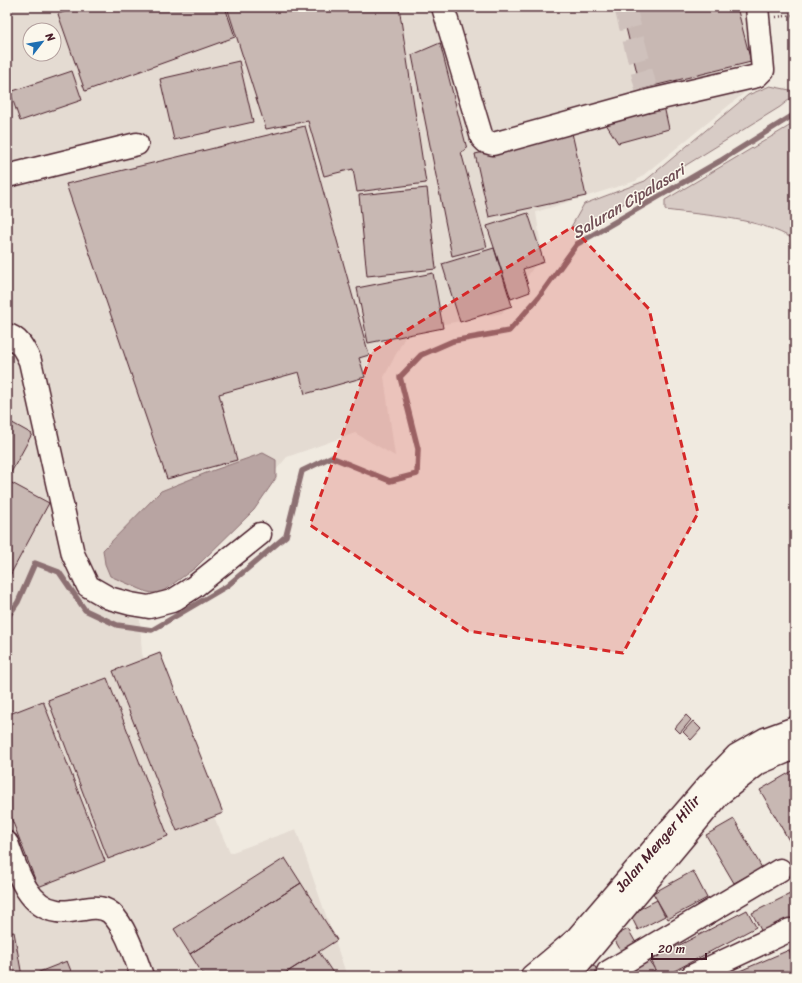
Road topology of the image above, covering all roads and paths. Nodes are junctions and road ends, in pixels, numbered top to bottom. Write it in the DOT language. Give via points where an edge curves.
graph roads {
  1 [pos="443,7"];
  2 [pos="765,11"];
  3 [pos="795,15"];
  4 [pos="137,144"];
  5 [pos="7,176"];
  6 [pos="7,335"];
  7 [pos="260,534"];
  8 [pos="795,728"];
  9 [pos="795,749"];
  10 [pos="7,843"];
  11 [pos="780,870"];
  12 [pos="795,930"];
  13 [pos="590,950"];
  14 [pos="610,974"];
  15 [pos="142,976"];
  16 [pos="532,976"];
  17 [pos="564,976"];
  18 [pos="692,976"];
  1 -- 2 [label="street" via="482,138 494,144 647,94 761,74"];
  2 -- 3 [label="path" via="774,17"];
  4 -- 5 [label="street"];
  6 -- 7 [label="street" via="11,335 24,348 30,362 72,554 88,586 109,598 149,607 172,600 194,587"];
  8 -- 16 [label="street, Jalan Menger Hilir" via="765,739 737,755 576,939"];
  9 -- 13 [label="street" via="759,763 720,794"];
  10 -- 15 [label="street" via="20,879 42,906 57,912 96,907 110,913 124,931"];
  11 -- 14 [label="street"];
  12 -- 18 [label="street" via="790,930"];
  13 -- 14 [label="street"];
  13 -- 17 [label="street" via="576,968"];
}
